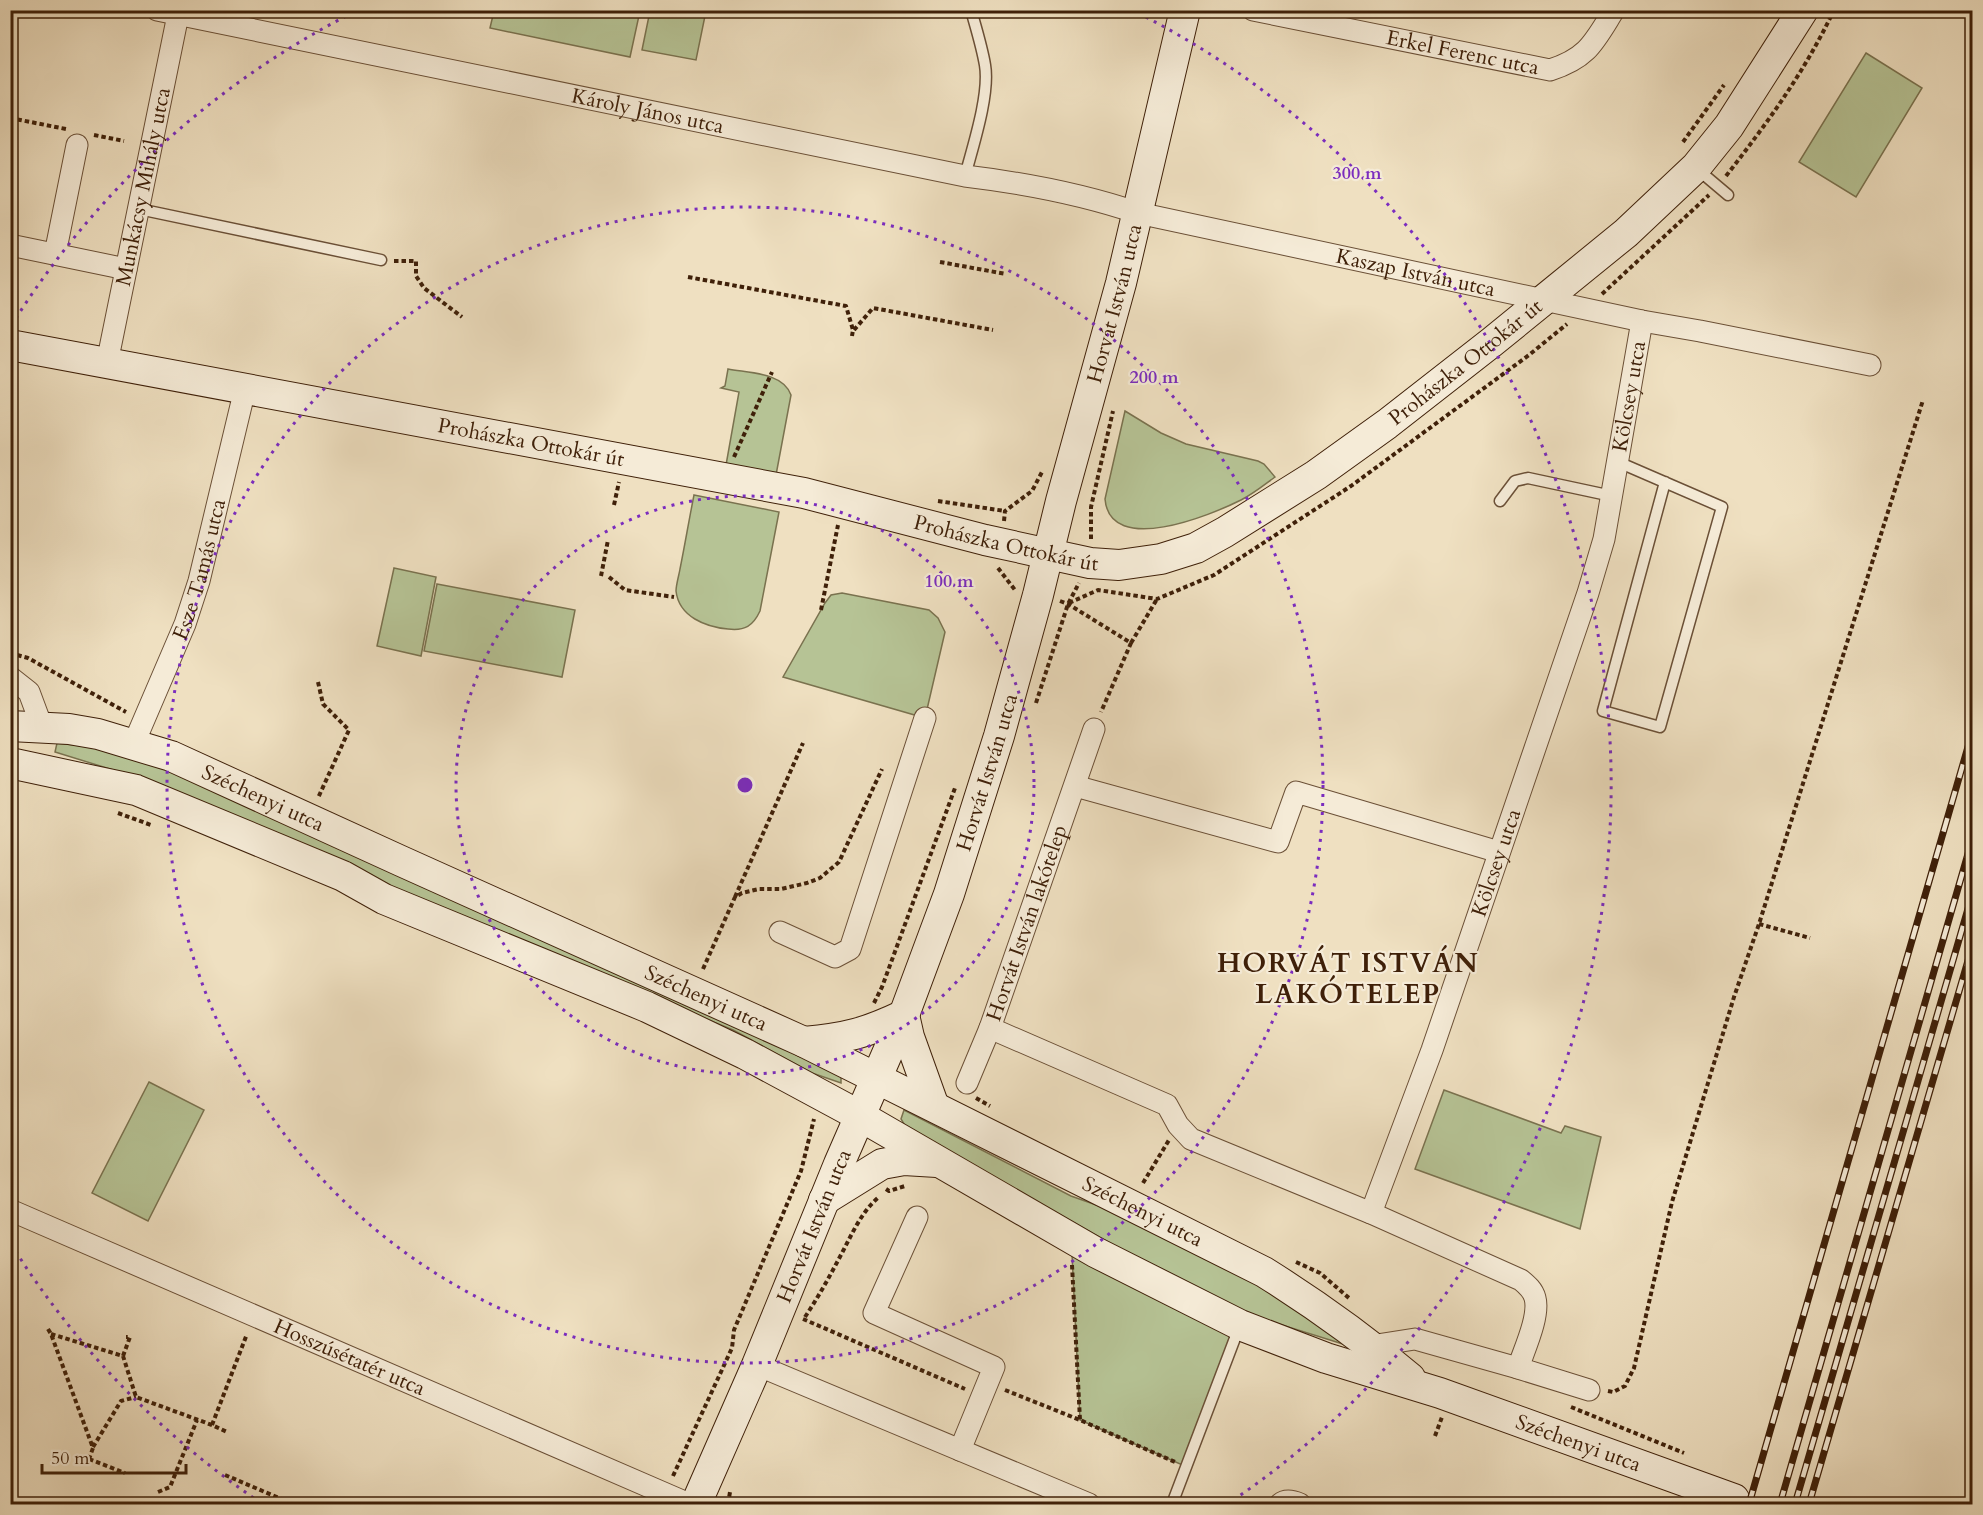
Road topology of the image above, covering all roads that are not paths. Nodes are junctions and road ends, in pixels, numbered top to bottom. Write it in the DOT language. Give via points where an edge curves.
graph roads {
  1 [pos="157,10"];
  2 [pos="971,10"];
  3 [pos="1185,10"];
  4 [pos="1253,10"];
  5 [pos="1614,10"];
  6 [pos="1803,10"];
  7 [pos="179,13"];
  8 [pos="1321,17"];
  9 [pos="77,145"];
  10 [pos="1687,157"];
  11 [pos="965,176"];
  12 [pos="1728,195"];
  13 [pos="139,209"];
  14 [pos="1138,213"];
  15 [pos="10,245"];
  16 [pos="55,254"];
  17 [pos="381,260"];
  18 [pos="126,269"];
  19 [pos="1546,299"];
  20 [pos="1642,321"];
  21 [pos="10,345"];
  22 [pos="107,363"];
  23 [pos="1870,365"];
  24 [pos="245,389"];
  25 [pos="1618,462"];
  26 [pos="1665,482"];
  27 [pos="1612,496"];
  28 [pos="1500,501"];
  29 [pos="1048,555"];
  30 [pos="10,677"];
  31 [pos="925,718"];
  32 [pos="10,726"];
  33 [pos="42,727"];
  34 [pos="1094,729"];
  35 [pos="138,732"];
  36 [pos="10,762"];
  37 [pos="1075,786"];
  38 [pos="1499,852"];
  39 [pos="780,932"];
  40 [pos="904,1015"];
  41 [pos="990,1028"];
  42 [pos="804,1041"];
  43 [pos="877,1078"];
  44 [pos="967,1083"];
  45 [pos="933,1104"];
  46 [pos="860,1116"];
  47 [pos="938,1162"];
  48 [pos="824,1200"];
  49 [pos="10,1210"];
  50 [pos="1371,1213"];
  51 [pos="917,1217"];
  52 [pos="1240,1325"];
  53 [pos="1371,1345"];
  54 [pos="1326,1358"];
  55 [pos="757,1365"];
  56 [pos="1518,1368"];
  57 [pos="1421,1388"];
  58 [pos="1589,1390"];
  59 [pos="960,1450"];
  60 [pos="1734,1499"];
  61 [pos="689,1504"];
  62 [pos="696,1504"];
  63 [pos="1089,1504"];
  64 [pos="1172,1504"];
  65 [pos="1280,1504"];
  66 [pos="1300,1504"];
  1 -- 7 [label="street, Károly János utca"];
  2 -- 11 [label="lane" via="986,78"];
  3 -- 14 [label="main road, Horvát István utca"];
  4 -- 8 [label="street, Erkel Ferenc utca"];
  5 -- 8 [label="street, Erkel Ferenc utca" via="1587,52 1550,70"];
  6 -- 10 [label="main road, Prohászka Ottokár út" via="1729,126"];
  7 -- 11 [label="street, Károly János utca"];
  7 -- 13 [label="street, Munkácsy Mihály utca"];
  9 -- 16 [label="street"];
  10 -- 12 [label="lane"];
  10 -- 19 [label="main road, Prohászka Ottokár út" via="1626,233"];
  11 -- 14 [label="street, Károly János utca" via="1026,184"];
  13 -- 17 [label="lane"];
  13 -- 18 [label="street, Munkácsy Mihály utca"];
  14 -- 19 [label="street, Kaszap István utca"];
  14 -- 29 [label="main road, Horvát István utca"];
  15 -- 16 [label="street"];
  16 -- 18 [label="street"];
  18 -- 22 [label="street, Munkácsy Mihály utca"];
  19 -- 20 [label="street, Kaszap István utca"];
  19 -- 29 [label="main road, Prohászka Ottokár út" via="1316,475 1196,548 1161,559 1119,565"];
  20 -- 23 [label="street, Kaszap István utca"];
  20 -- 25 [label="street, Kölcsey utca"];
  21 -- 22 [label="main road, Prohászka Ottokár út"];
  22 -- 24 [label="main road, Prohászka Ottokár út"];
  24 -- 29 [label="main road, Prohászka Ottokár út" via="804,493 999,556"];
  24 -- 35 [label="street, Esze Tamás utca" via="199,581 185,624"];
  25 -- 26 [label="lane"];
  25 -- 27 [label="street, Kölcsey utca"];
  26 -- 26 [label="lane" via="1722,507 1660,727 1603,711"];
  27 -- 28 [label="lane" via="1528,478 1515,481"];
  27 -- 38 [label="street, Kölcsey utca" via="1588,593"];
  29 -- 40 [label="main road, Horvát István utca" via="999,736 949,894"];
  30 -- 33 [label="street" via="29,692"];
  31 -- 39 [label="street" via="850,949 835,957"];
  32 -- 33 [label="main road, Széchenyi utca"];
  33 -- 35 [label="main road, Széchenyi utca" via="98,734"];
  34 -- 37 [label="street, Horvát István lakótelep"];
  35 -- 42 [label="main road, Széchenyi utca" via="171,756"];
  36 -- 46 [label="main road, Széchenyi utca" via="136,790 222,825 343,876 384,899 647,1007"];
  37 -- 38 [label="street" via="1278,842 1296,792"];
  37 -- 41 [label="street, Horvát István lakótelep"];
  38 -- 50 [label="street, Kölcsey utca" via="1432,1050"];
  40 -- 42 [label="main road" via="851,1037"];
  40 -- 43 [label="main road, Horvát István utca"];
  40 -- 45 [label="main road"];
  41 -- 44 [label="street"];
  41 -- 50 [label="street, Horvát István lakótelep" via="1167,1105 1191,1139"];
  42 -- 43 [label="main road, Széchenyi utca"];
  43 -- 45 [label="main road, Széchenyi utca"];
  43 -- 46 [label="main road, Horvát István utca"];
  45 -- 53 [label="main road, Széchenyi utca" via="1264,1272"];
  46 -- 47 [label="main road, Széchenyi utca"];
  46 -- 48 [label="main road, Horvát István utca"];
  47 -- 48 [label="main road" via="904,1160 882,1164"];
  47 -- 52 [label="main road, Széchenyi utca" via="1095,1252"];
  48 -- 55 [label="main road, Horvát István utca"];
  49 -- 61 [label="street, Hosszúsétatér utca"];
  50 -- 56 [label="street" via="1511,1274 1530,1288 1536,1299 1536,1314"];
  51 -- 59 [label="street" via="874,1313 994,1367"];
  52 -- 54 [label="main road, Széchenyi utca"];
  52 -- 64 [label="lane"];
  53 -- 54 [label="street"];
  53 -- 56 [label="street" via="1415,1339"];
  53 -- 57 [label="main road, Széchenyi utca"];
  54 -- 57 [label="main road, Széchenyi utca"];
  55 -- 59 [label="street"];
  55 -- 62 [label="main road, Horvát István utca"];
  56 -- 58 [label="street"];
  57 -- 60 [label="main road, Széchenyi utca"];
  59 -- 63 [label="street"];
  65 -- 66 [label="street"];
}
